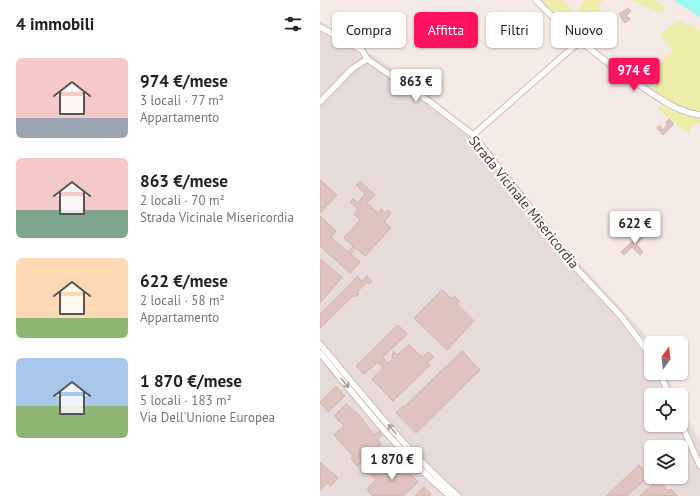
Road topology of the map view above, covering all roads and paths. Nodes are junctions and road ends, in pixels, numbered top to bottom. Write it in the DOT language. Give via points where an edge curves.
graph roads {
  1 [pos="536,0"];
  2 [pos="551,15"];
  3 [pos="320,27"];
  4 [pos="572,48"];
  5 [pos="587,48"];
  6 [pos="367,59"];
  7 [pos="320,102"];
  8 [pos="700,115"];
  9 [pos="473,135"];
  10 [pos="320,344"];
  11 [pos="644,347"];
  12 [pos="320,353"];
  13 [pos="685,432"];
  14 [pos="700,466"];
  15 [pos="450,496"];
  16 [pos="458,496"];
  1 -- 2 [label="street"];
  3 -- 6 [label="street, Strada Vicinale Misericordia" via="362,50"];
  4 -- 9 [label="street"];
  5 -- 8 [label="street" via="660,100 675,108"];
  6 -- 7 [label="street" via="352,69"];
  6 -- 9 [label="street, Strada Vicinale Misericordia"];
  9 -- 11 [label="street, Strada Vicinale Misericordia" via="562,253 620,315"];
  16 -- 10 [label="street, one-way" via="409,449"];
  12 -- 15 [label="street, one-way" via="403,452"];
  13 -- 14 [label="street"];
}
